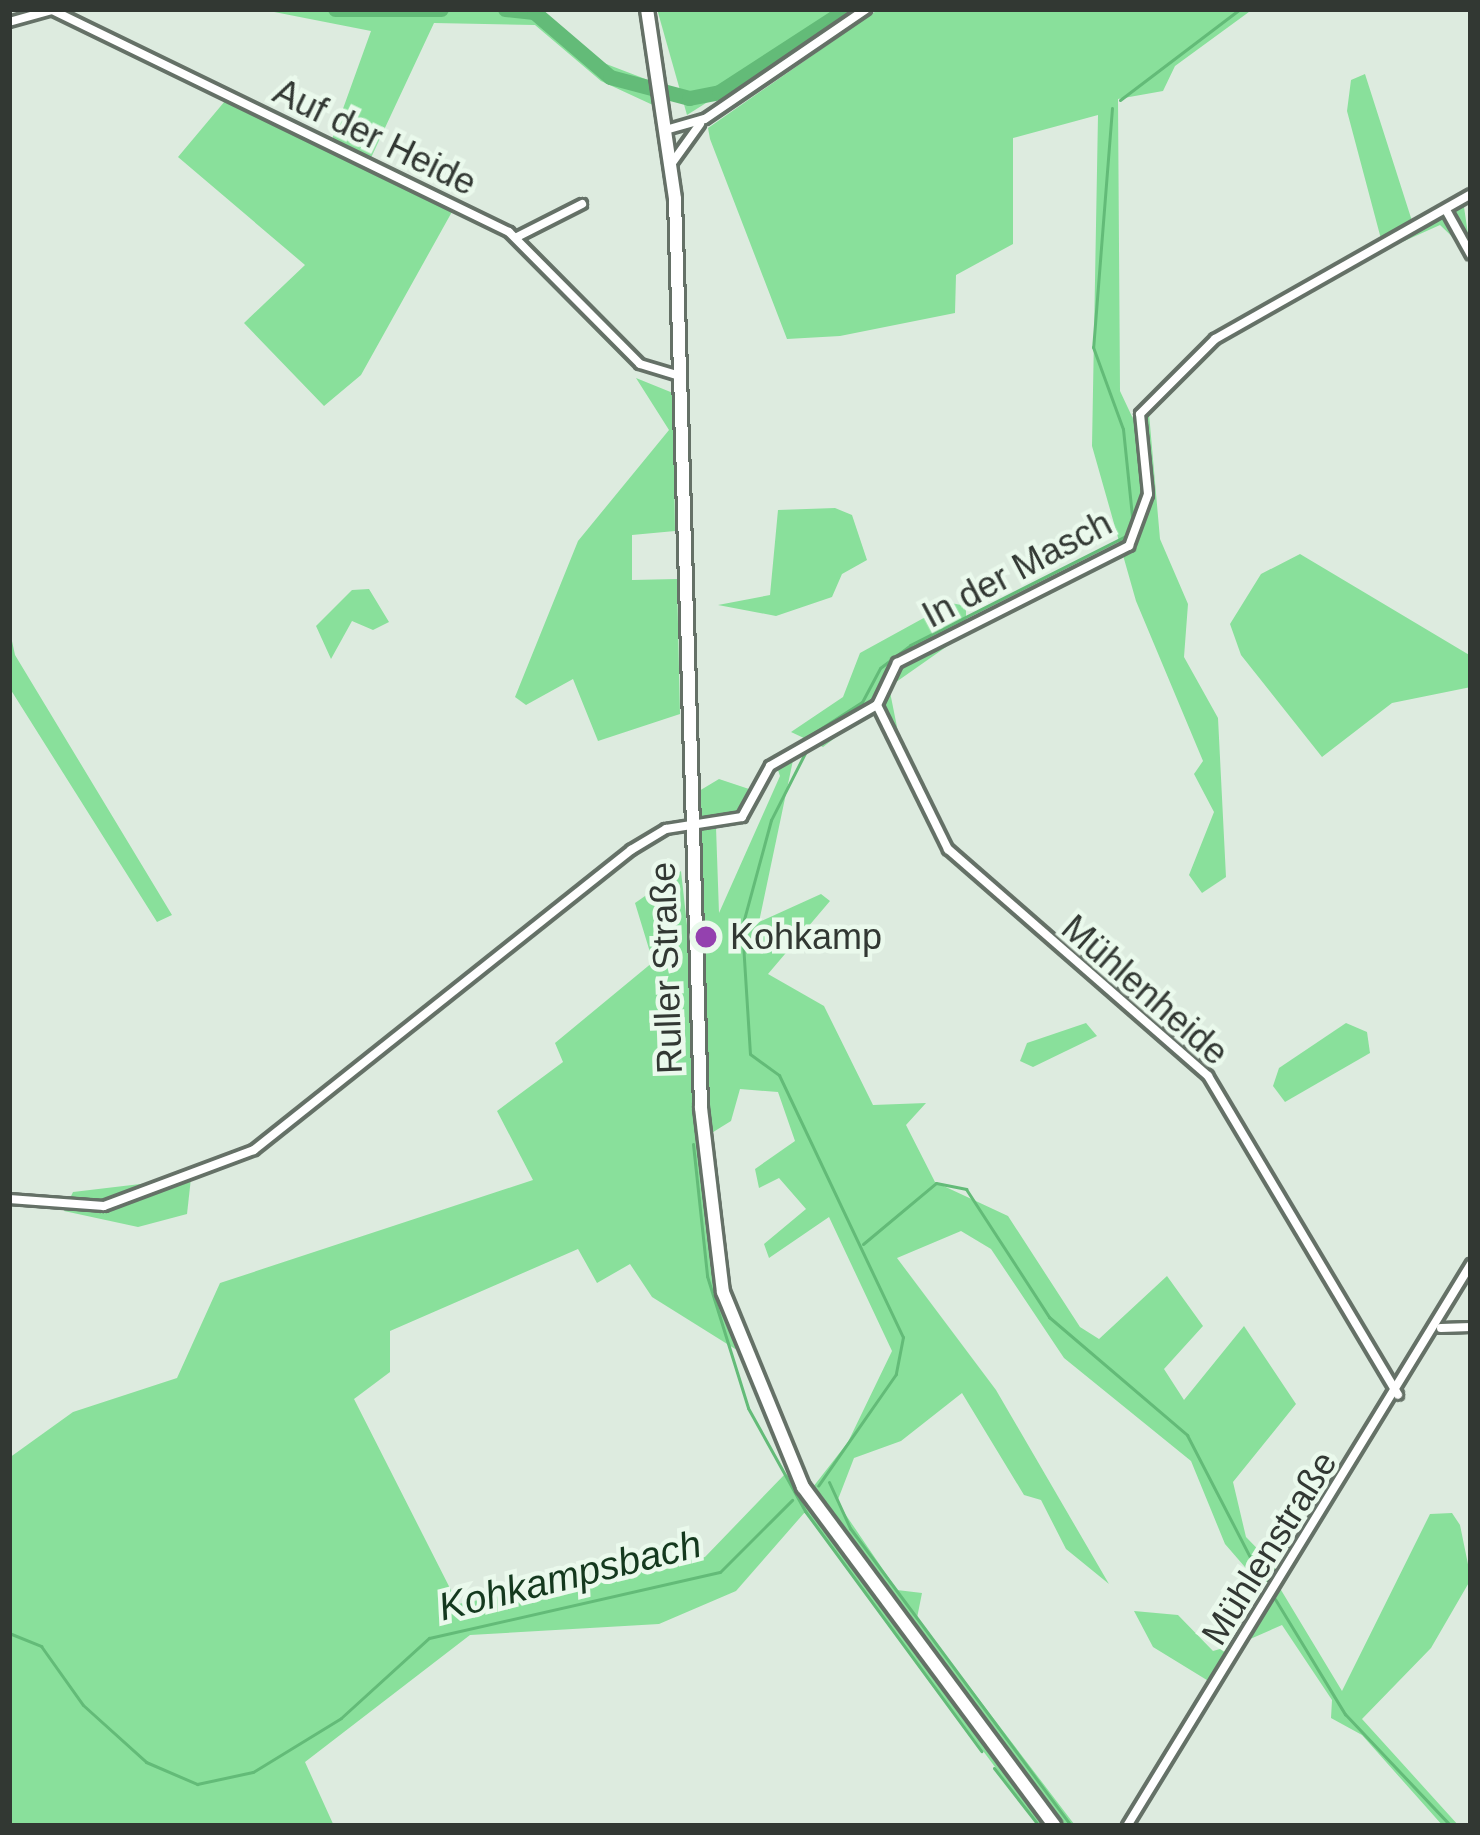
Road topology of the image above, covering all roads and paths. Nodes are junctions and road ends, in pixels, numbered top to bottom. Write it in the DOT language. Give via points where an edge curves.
graph roads {
  1 [pos="52,9"];
  2 [pos="647,9"];
  3 [pos="862,13"];
  4 [pos="9,22"];
  5 [pos="705,119"];
  6 [pos="669,129"];
  7 [pos="672,163"];
  8 [pos="1471,194"];
  9 [pos="582,203"];
  10 [pos="1446,210"];
  11 [pos="517,237"];
  12 [pos="1471,255"];
  13 [pos="680,376"];
  14 [pos="877,705"];
  15 [pos="692,828"];
  16 [pos="9,1198"];
  17 [pos="1471,1264"];
  18 [pos="1471,1327"];
  19 [pos="1436,1332"];
  20 [pos="1398,1395"];
  21 [pos="1055,1826"];
  22 [pos="1127,1826"];
  1 -- 4 [label="street, Auf der Heide"];
  1 -- 11 [label="street, Auf der Heide"];
  2 -- 6 [label="main road, Ruller Straße"];
  3 -- 5 [label="street"];
  5 -- 6 [label="street"];
  5 -- 7 [label="street"];
  6 -- 7 [label="main road, Ruller Straße"];
  7 -- 13 [label="main road, Ruller Straße"];
  8 -- 10 [label="street, In der Masch"];
  9 -- 11 [label="street"];
  10 -- 12 [label="street"];
  10 -- 14 [label="street, In der Masch" via="1215,339 1140,414 1148,494 1129,546 897,663"];
  11 -- 13 [label="street, Auf der Heide" via="640,364"];
  13 -- 15 [label="main road, Ruller Straße"];
  14 -- 15 [label="street, In der Masch" via="770,766 742,817"];
  14 -- 20 [label="street, Mühlenheide" via="948,849 1208,1076"];
  15 -- 16 [label="street" via="652,836 508,938 254,1150 113,1204"];
  15 -- 21 [label="main road, Ruller Straße" via="705,1178 741,1355 824,1519"];
  17 -- 19 [label="street, Mühlenstraße"];
  18 -- 19 [label="street"];
  19 -- 20 [label="street, Mühlenstraße"];
  20 -- 22 [label="street, Mühlenstraße"];
}
